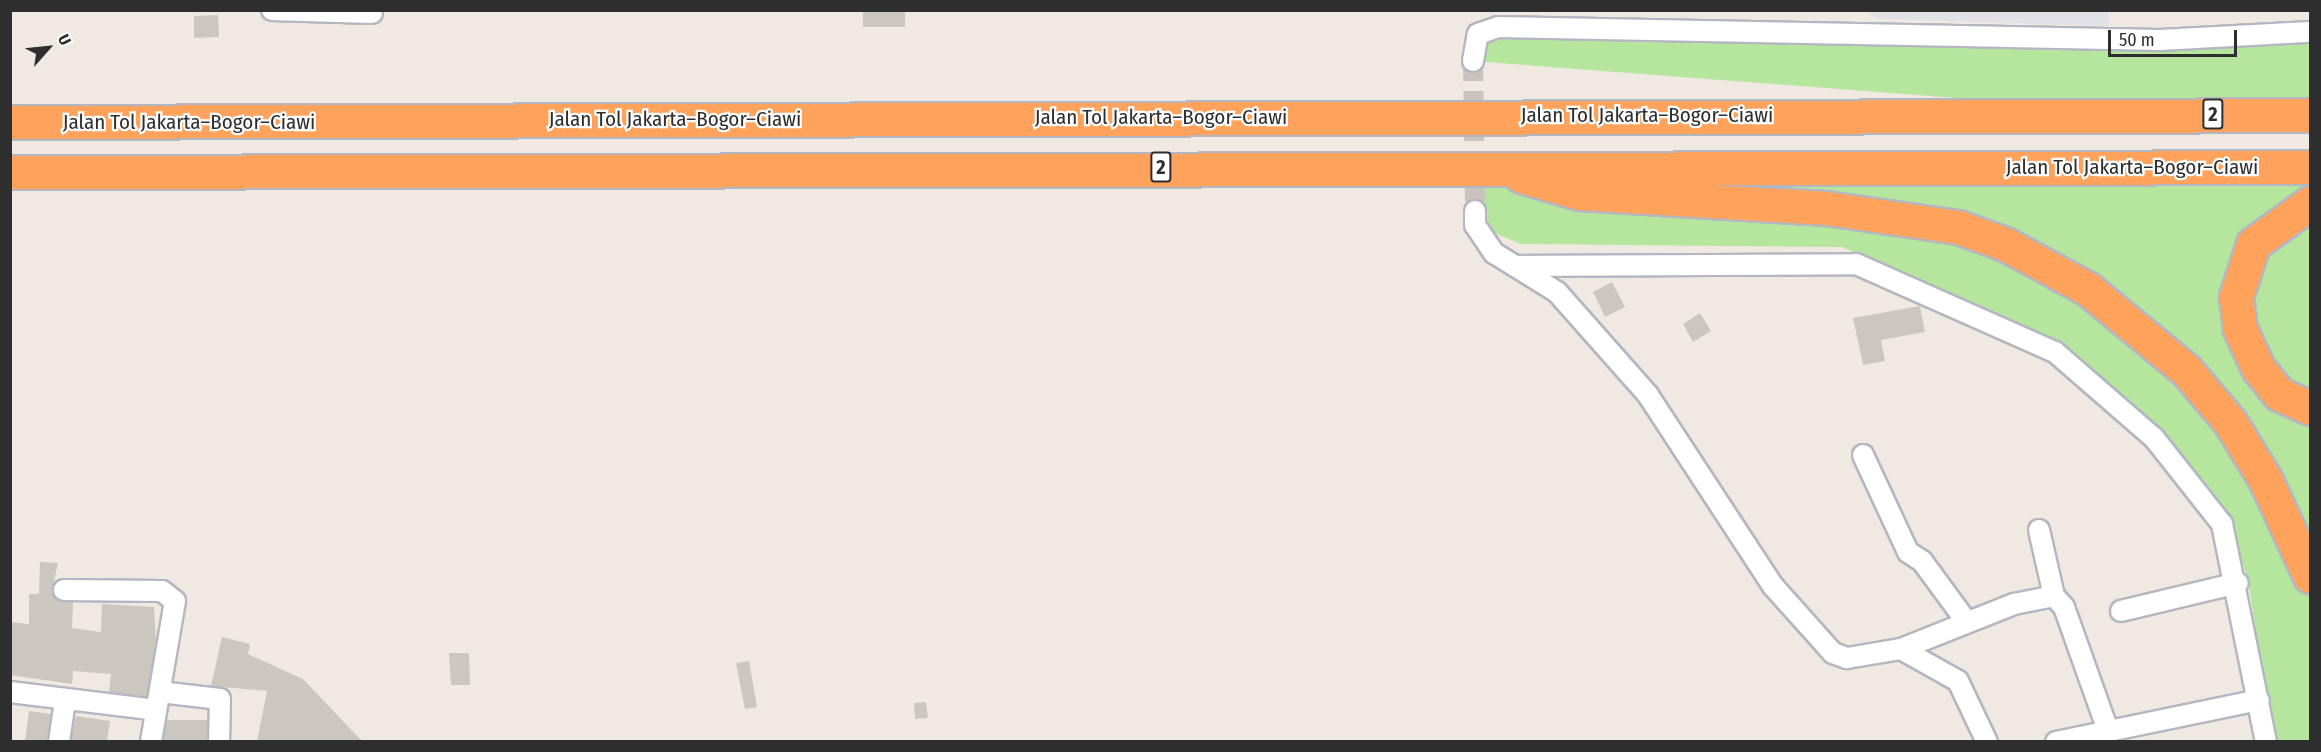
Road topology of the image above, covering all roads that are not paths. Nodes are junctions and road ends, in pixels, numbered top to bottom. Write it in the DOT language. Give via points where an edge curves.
graph roads {
  1 [pos="272,10"];
  2 [pos="372,13"];
  3 [pos="1525,19"];
  4 [pos="2310,32"];
  5 [pos="1473,61"];
  6 [pos="2310,107"];
  7 [pos="2272,115"];
  8 [pos="2310,115"];
  9 [pos="10,122"];
  10 [pos="1485,166"];
  11 [pos="2310,167"];
  12 [pos="10,172"];
  13 [pos="2310,203"];
  14 [pos="1475,211"];
  15 [pos="1515,266"];
  16 [pos="2310,408"];
  17 [pos="1863,455"];
  18 [pos="2039,530"];
  19 [pos="2310,576"];
  20 [pos="2238,584"];
  21 [pos="64,590"];
  22 [pos="2054,596"];
  23 [pos="2121,611"];
  24 [pos="1966,621"];
  25 [pos="1901,649"];
  26 [pos="10,692"];
  27 [pos="2259,700"];
  28 [pos="65,701"];
  29 [pos="158,701"];
  30 [pos="2107,728"];
  31 [pos="59,741"];
  32 [pos="151,741"];
  33 [pos="219,741"];
  34 [pos="1987,741"];
  35 [pos="2056,741"];
  36 [pos="2266,741"];
  1 -- 2 [label="street"];
  3 -- 4 [label="street" via="2160,40"];
  3 -- 5 [label="street" via="1481,30"];
  6 -- 7 [label="highway"];
  7 -- 8 [label="highway, Jalan Tol Jakarta–Bogor–Ciawi / 2"];
  7 -- 9 [label="highway, Jalan Tol Jakarta–Bogor–Ciawi / 2"];
  10 -- 11 [label="highway, Jalan Tol Jakarta–Bogor–Ciawi / 2"];
  10 -- 12 [label="highway, Jalan Tol Jakarta–Bogor–Ciawi / 2"];
  10 -- 19 [label="highway" via="1579,193 1826,208 1958,228 2005,244 2088,289 2186,370 2230,422 2265,479"];
  13 -- 16 [label="highway" via="2253,244 2236,297 2240,329 2258,368 2279,394"];
  14 -- 15 [label="street" via="1474,225 1483,239 1504,263"];
  15 -- 20 [label="street" via="1856,264 1893,278 2055,352 2103,388 2154,438 2222,524"];
  15 -- 25 [label="street" via="1557,292 1648,395 1773,586 1833,653 1848,658"];
  17 -- 24 [label="street" via="1908,552 1922,561"];
  18 -- 22 [label="street"];
  20 -- 23 [label="street"];
  20 -- 27 [label="street"];
  21 -- 29 [label="street" via="171,596 175,615"];
  22 -- 24 [label="street"];
  22 -- 30 [label="street" via="2064,607"];
  24 -- 25 [label="street"];
  25 -- 34 [label="street" via="1958,681"];
  26 -- 28 [label="street"];
  27 -- 30 [label="street"];
  27 -- 36 [label="street"];
  28 -- 29 [label="street"];
  28 -- 31 [label="street"];
  29 -- 32 [label="street"];
  29 -- 33 [label="street" via="220,699"];
  30 -- 35 [label="street"];
}
